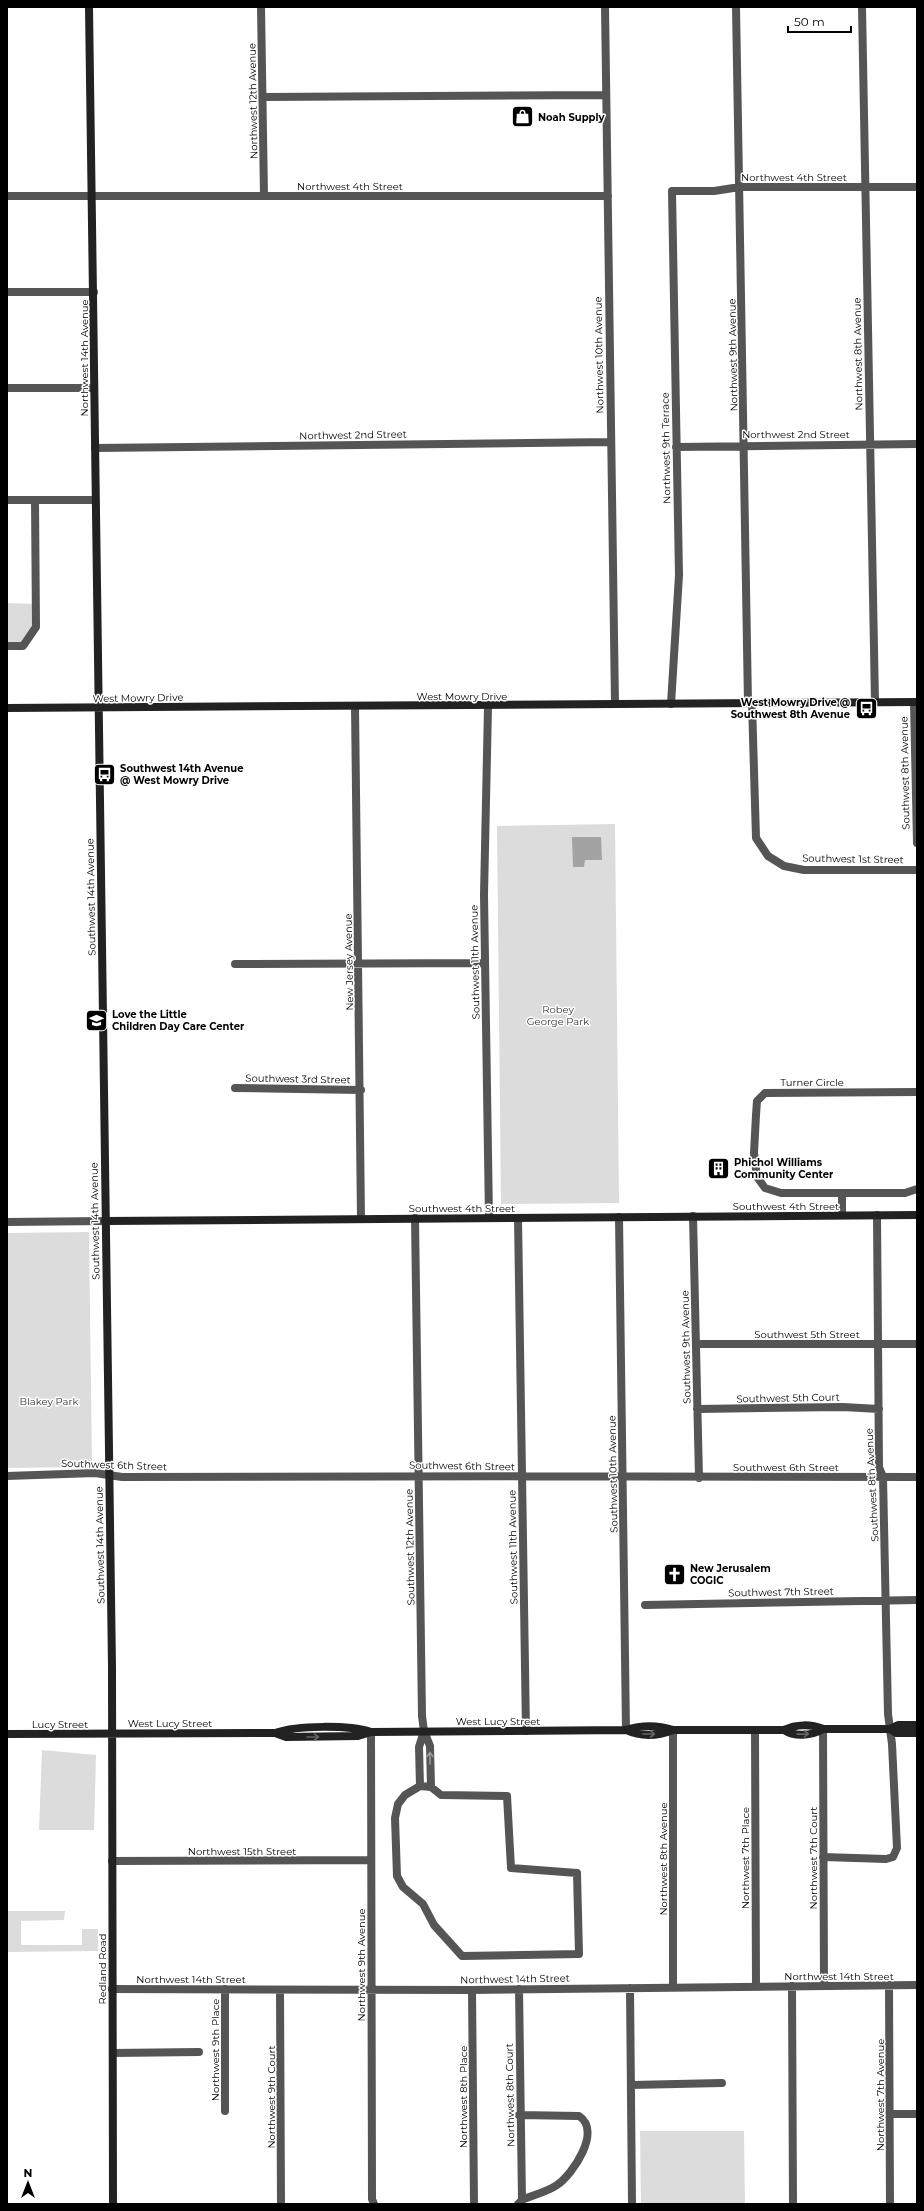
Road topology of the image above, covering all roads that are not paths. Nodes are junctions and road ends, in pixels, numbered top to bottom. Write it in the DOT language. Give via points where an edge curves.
graph roads {
  1 [pos="89,7"];
  2 [pos="261,7"];
  3 [pos="605,7"];
  4 [pos="736,7"];
  5 [pos="862,7"];
  6 [pos="605,95"];
  7 [pos="262,97"];
  8 [pos="740,187"];
  9 [pos="866,187"];
  10 [pos="917,187"];
  11 [pos="672,191"];
  12 [pos="7,196"];
  13 [pos="91,196"];
  14 [pos="264,196"];
  15 [pos="608,196"];
  16 [pos="7,292"];
  17 [pos="94,292"];
  18 [pos="7,388"];
  19 [pos="93,388"];
  20 [pos="611,442"];
  21 [pos="869,444"];
  22 [pos="917,444"];
  23 [pos="744,445"];
  24 [pos="676,446"];
  25 [pos="95,448"];
  26 [pos="7,500"];
  27 [pos="35,500"];
  28 [pos="95,500"];
  29 [pos="7,646"];
  30 [pos="875,702"];
  31 [pos="915,702"];
  32 [pos="750,703"];
  33 [pos="615,704"];
  34 [pos="671,704"];
  35 [pos="355,706"];
  36 [pos="488,707"];
  37 [pos="7,708"];
  38 [pos="99,708"];
  39 [pos="917,843"];
  40 [pos="917,870"];
  41 [pos="359,962"];
  42 [pos="485,963"];
  43 [pos="236,964"];
  44 [pos="235,1088"];
  45 [pos="361,1090"];
  46 [pos="917,1092"];
  47 [pos="917,1189"];
  48 [pos="842,1193"];
  49 [pos="877,1215"];
  50 [pos="917,1215"];
  51 [pos="693,1216"];
  52 [pos="842,1216"];
  53 [pos="619,1217"];
  54 [pos="415,1218"];
  55 [pos="489,1218"];
  56 [pos="518,1218"];
  57 [pos="361,1219"];
  58 [pos="105,1221"];
  59 [pos="7,1222"];
  60 [pos="877,1343"];
  61 [pos="696,1344"];
  62 [pos="917,1344"];
  63 [pos="697,1409"];
  64 [pos="878,1409"];
  65 [pos="109,1475"];
  66 [pos="7,1476"];
  67 [pos="419,1476"];
  68 [pos="522,1477"];
  69 [pos="623,1477"];
  70 [pos="884,1477"];
  71 [pos="917,1477"];
  72 [pos="698,1478"];
  73 [pos="917,1600"];
  74 [pos="886,1601"];
  75 [pos="644,1605"];
  76 [pos="917,1725"];
  77 [pos="823,1729"];
  78 [pos="890,1729"];
  79 [pos="626,1730"];
  80 [pos="673,1730"];
  81 [pos="755,1730"];
  82 [pos="424,1731"];
  83 [pos="526,1731"];
  84 [pos="371,1732"];
  85 [pos="917,1733"];
  86 [pos="7,1734"];
  87 [pos="112,1734"];
  88 [pos="420,1786"];
  89 [pos="430,1787"];
  90 [pos="823,1857"];
  91 [pos="371,1860"];
  92 [pos="112,1861"];
  93 [pos="890,1985"];
  94 [pos="917,1985"];
  95 [pos="756,1986"];
  96 [pos="792,1986"];
  97 [pos="824,1986"];
  98 [pos="673,1987"];
  99 [pos="371,1988"];
  100 [pos="630,1988"];
  101 [pos="112,1989"];
  102 [pos="519,1989"];
  103 [pos="225,1990"];
  104 [pos="280,1990"];
  105 [pos="472,1990"];
  106 [pos="199,2052"];
  107 [pos="113,2053"];
  108 [pos="722,2083"];
  109 [pos="630,2085"];
  110 [pos="225,2111"];
  111 [pos="890,2114"];
  112 [pos="917,2114"];
  113 [pos="519,2115"];
  114 [pos="372,2202"];
  115 [pos="520,2202"];
  116 [pos="113,2204"];
  117 [pos="281,2204"];
  118 [pos="474,2204"];
  119 [pos="632,2204"];
  120 [pos="793,2204"];
  121 [pos="890,2204"];
  1 -- 13 [label="street, Northwest 14th Avenue"];
  2 -- 7 [label="street, Northwest 12th Avenue"];
  3 -- 6 [label="street, Northwest 10th Avenue"];
  4 -- 8 [label="street, Northwest 9th Avenue"];
  5 -- 9 [label="street, Northwest 8th Avenue"];
  6 -- 7 [label="street"];
  6 -- 15 [label="street, Northwest 10th Avenue"];
  7 -- 14 [label="street, Northwest 12th Avenue"];
  8 -- 9 [label="street, Northwest 4th Street"];
  8 -- 11 [label="street, Northwest 4th Street" via="714,191"];
  8 -- 23 [label="street, Northwest 9th Avenue"];
  9 -- 10 [label="street, Northwest 4th Street"];
  9 -- 21 [label="street, Northwest 8th Avenue"];
  11 -- 24 [label="street, Northwest 9th Terrace"];
  12 -- 13 [label="street, Northwest 4th Street"];
  13 -- 14 [label="street, Northwest 4th Street"];
  13 -- 17 [label="street, Northwest 14th Avenue"];
  14 -- 15 [label="street, Northwest 4th Street"];
  15 -- 20 [label="street, Northwest 10th Avenue"];
  16 -- 17 [label="street"];
  17 -- 19 [label="street, Northwest 14th Avenue"];
  18 -- 19 [label="street"];
  19 -- 25 [label="street, Northwest 14th Avenue"];
  20 -- 25 [label="street, Northwest 2nd Street"];
  20 -- 33 [label="street, Northwest 10th Avenue"];
  21 -- 22 [label="street, Northwest 2nd Street"];
  21 -- 23 [label="street, Northwest 2nd Street"];
  21 -- 30 [label="street, Northwest 8th Avenue"];
  23 -- 24 [label="street, Northwest 2nd Street"];
  23 -- 32 [label="street, Northwest 9th Avenue"];
  24 -- 34 [label="street, Northwest 9th Terrace" via="679,575"];
  25 -- 28 [label="street, Northwest 14th Avenue"];
  26 -- 27 [label="street"];
  27 -- 28 [label="street"];
  27 -- 29 [label="street" via="36,627 22,646"];
  28 -- 38 [label="street, Northwest 14th Avenue"];
  30 -- 31 [label="street, West Mowry Drive"];
  30 -- 32 [label="street, West Mowry Drive"];
  31 -- 39 [label="street, Southwest 8th Avenue"];
  32 -- 34 [label="street, West Mowry Drive"];
  32 -- 40 [label="street, Southwest 1st Street" via="756,838 768,856 784,866 804,870"];
  33 -- 34 [label="street, West Mowry Drive"];
  33 -- 36 [label="street, West Mowry Drive"];
  35 -- 36 [label="street, West Mowry Drive"];
  35 -- 38 [label="street, West Mowry Drive"];
  35 -- 41 [label="street, New Jersey Avenue"];
  36 -- 42 [label="street, Southwest 11th Avenue"];
  37 -- 38 [label="street, West Mowry Drive"];
  38 -- 58 [label="street, Southwest 14th Avenue"];
  41 -- 42 [label="street"];
  41 -- 43 [label="street"];
  41 -- 45 [label="street, New Jersey Avenue"];
  42 -- 55 [label="street, Southwest 11th Avenue"];
  44 -- 45 [label="street, Southwest 3rd Street"];
  45 -- 57 [label="street, New Jersey Avenue"];
  46 -- 48 [label="street, Turner Circle" via="765,1092 757,1101 754,1153 757,1177 765,1188 781,1193"];
  47 -- 48 [label="street, Turner Circle" via="905,1193"];
  48 -- 52 [label="street"];
  49 -- 50 [label="street, Southwest 4th Street"];
  49 -- 52 [label="street, Southwest 4th Street"];
  49 -- 60 [label="street, Southwest 8th Avenue"];
  51 -- 52 [label="street, Southwest 4th Street"];
  51 -- 53 [label="street, Southwest 4th Street"];
  51 -- 61 [label="street, Southwest 9th Avenue"];
  53 -- 56 [label="street, Southwest 4th Street"];
  53 -- 69 [label="street, Southwest 10th Avenue"];
  54 -- 55 [label="street, Southwest 4th Street"];
  54 -- 57 [label="street, Southwest 4th Street"];
  54 -- 67 [label="street, Southwest 12th Avenue"];
  55 -- 56 [label="street, Southwest 4th Street"];
  56 -- 68 [label="street, Southwest 11th Avenue"];
  57 -- 58 [label="street, Southwest 4th Street"];
  58 -- 59 [label="street, Southwest 4th Street"];
  58 -- 65 [label="street, Southwest 14th Avenue"];
  60 -- 61 [label="street, Southwest 5th Street"];
  60 -- 62 [label="street, Southwest 5th Street"];
  60 -- 64 [label="street, Southwest 8th Avenue"];
  61 -- 63 [label="street, Southwest 9th Avenue"];
  63 -- 64 [label="street, Southwest 5th Court"];
  63 -- 72 [label="street, Southwest 9th Avenue"];
  64 -- 70 [label="street, Southwest 8th Avenue" via="879,1467"];
  65 -- 66 [label="street, Southwest 6th Street" via="75,1473"];
  65 -- 67 [label="street, Southwest 6th Street"];
  65 -- 87 [label="street, Southwest 14th Avenue"];
  67 -- 68 [label="street, Southwest 6th Street"];
  67 -- 82 [label="street, Southwest 12th Avenue"];
  68 -- 69 [label="street, Southwest 6th Street"];
  68 -- 83 [label="street, Southwest 11th Avenue"];
  69 -- 72 [label="street, Southwest 6th Street"];
  69 -- 79 [label="street, Southwest 10th Avenue"];
  70 -- 71 [label="street, Southwest 6th Street"];
  70 -- 72 [label="street, Southwest 6th Street"];
  70 -- 74 [label="street, Southwest 8th Avenue"];
  73 -- 74 [label="street, Southwest 7th Street"];
  74 -- 75 [label="street, Southwest 7th Street"];
  74 -- 78 [label="street, Southwest 8th Avenue"];
  76 -- 78 [label="street" via="898,1725"];
  77 -- 78 [label="street, West Lucy Street"];
  77 -- 81 [label="street, West Lucy Street" via="815,1726 792,1726 784,1730"];
  77 -- 90 [label="street, Northwest 7th Court"];
  78 -- 85 [label="street" via="896,1733"];
  78 -- 90 [label="street" via="896,1852 893,1857 882,1860"];
  79 -- 80 [label="street, West Lucy Street" via="638,1726 661,1726"];
  79 -- 83 [label="street, West Lucy Street"];
  80 -- 81 [label="street, West Lucy Street"];
  80 -- 98 [label="street, Northwest 8th Avenue"];
  81 -- 95 [label="street, Northwest 7th Place"];
  82 -- 83 [label="street, West Lucy Street"];
  82 -- 84 [label="street, West Lucy Street"];
  82 -- 88 [label="street" via="419,1747"];
  89 -- 82 [label="street, one-way" via="430,1746"];
  84 -- 87 [label="street, West Lucy Street" via="350,1728 287,1728 275,1732"];
  84 -- 91 [label="street, Northwest 9th Avenue"];
  86 -- 87 [label="street, Lucy Street"];
  87 -- 92 [label="street, Redland Road"];
  88 -- 89 [label="street"];
  88 -- 89 [label="street" via="405,1795 398,1804 395,1818 397,1876 403,1887 423,1904 434,1926 462,1956 579,1954 577,1873 511,1868 507,1796 441,1795"];
  90 -- 97 [label="street, Northwest 7th Court"];
  91 -- 92 [label="street, Northwest 15th Street"];
  91 -- 99 [label="street, Northwest 9th Avenue"];
  92 -- 101 [label="street, Redland Road"];
  93 -- 94 [label="street, Northwest 14th Street"];
  93 -- 97 [label="street, Northwest 14th Street"];
  93 -- 111 [label="street, Northwest 7th Avenue"];
  95 -- 96 [label="street, Northwest 14th Street"];
  95 -- 98 [label="street, Northwest 14th Street"];
  96 -- 97 [label="street, Northwest 14th Street"];
  96 -- 120 [label="street"];
  98 -- 100 [label="street, Northwest 14th Street"];
  99 -- 104 [label="street, Northwest 14th Street"];
  99 -- 105 [label="street, Northwest 14th Street"];
  99 -- 114 [label="street, Northwest 9th Avenue"];
  100 -- 102 [label="street, Northwest 14th Street"];
  100 -- 109 [label="street"];
  101 -- 103 [label="street, Northwest 14th Street"];
  101 -- 107 [label="street, Redland Road"];
  102 -- 105 [label="street, Northwest 14th Street"];
  102 -- 113 [label="street, Northwest 8th Court"];
  103 -- 104 [label="street, Northwest 14th Street"];
  103 -- 110 [label="street, Northwest 9th Place"];
  104 -- 117 [label="street, Northwest 9th Court"];
  105 -- 118 [label="street, Northwest 8th Place"];
  106 -- 107 [label="street"];
  107 -- 116 [label="street, Redland Road"];
  108 -- 109 [label="street"];
  109 -- 119 [label="street"];
  111 -- 112 [label="street"];
  111 -- 121 [label="street, Northwest 7th Avenue"];
  113 -- 115 [label="street, Northwest 8th Court"];
  113 -- 115 [label="street" via="579,2116 585,2120 588,2129 585,2146 572,2170 556,2185"];
}
